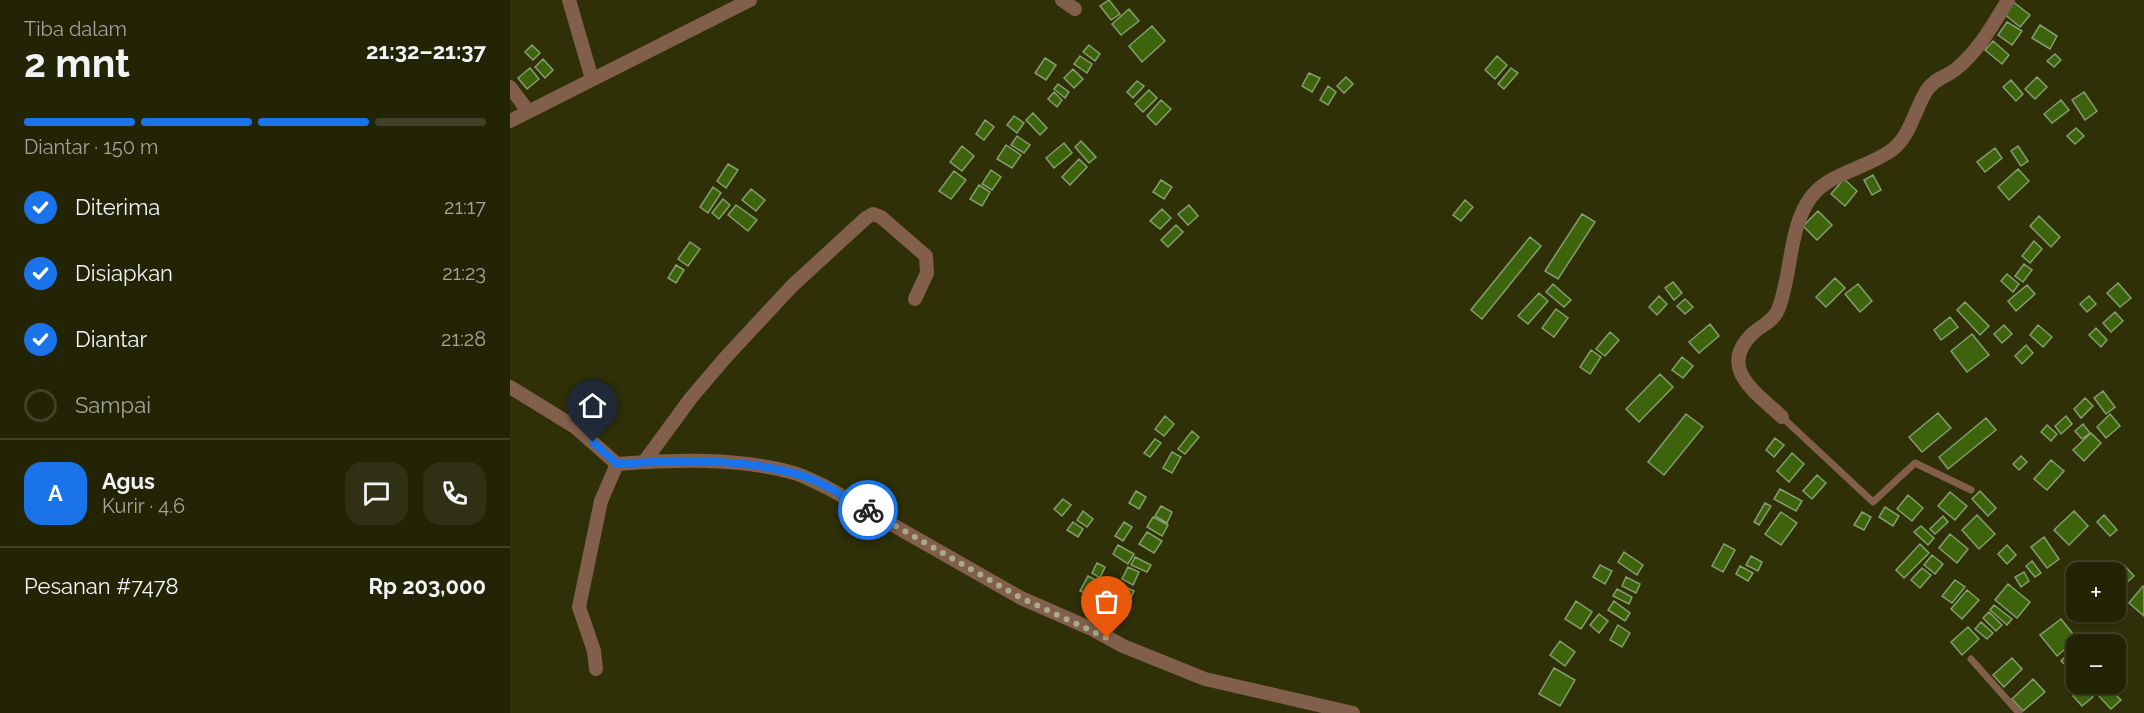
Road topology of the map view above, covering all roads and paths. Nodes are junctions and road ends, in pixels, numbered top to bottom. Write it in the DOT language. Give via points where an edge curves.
graph roads {
  1 [pos="569,0"];
  2 [pos="750,0"];
  3 [pos="1062,0"];
  4 [pos="2008,0"];
  5 [pos="1075,9"];
  6 [pos="592,79"];
  7 [pos="510,87"];
  8 [pos="528,111"];
  9 [pos="510,121"];
  10 [pos="915,299"];
  11 [pos="510,387"];
  12 [pos="1782,417"];
  13 [pos="644,462"];
  14 [pos="617,464"];
  15 [pos="1971,490"];
  16 [pos="1971,659"];
  17 [pos="596,669"];
  18 [pos="1353,713"];
  19 [pos="2019,713"];
  1 -- 6 [label="street"];
  2 -- 6 [label="street"];
  3 -- 5 [label="street"];
  4 -- 12 [label="street" via="1974,50 1956,69 1928,87 1897,146 1820,188 1806,206 1778,311 1751,335 1738,356 1737,365 1744,380"];
  6 -- 8 [label="street"];
  7 -- 8 [label="street"];
  8 -- 9 [label="street"];
  10 -- 13 [label="street" via="927,273 926,256 873,214 792,286 725,358"];
  11 -- 14 [label="street" via="575,427"];
  12 -- 15 [label="lane" via="1874,502 1915,463"];
  13 -- 14 [label="street"];
  13 -- 18 [label="street" via="745,465 794,473 1021,598 1123,646 1205,679"];
  14 -- 17 [label="street" via="602,501 579,607"];
  16 -- 19 [label="lane"];
}
